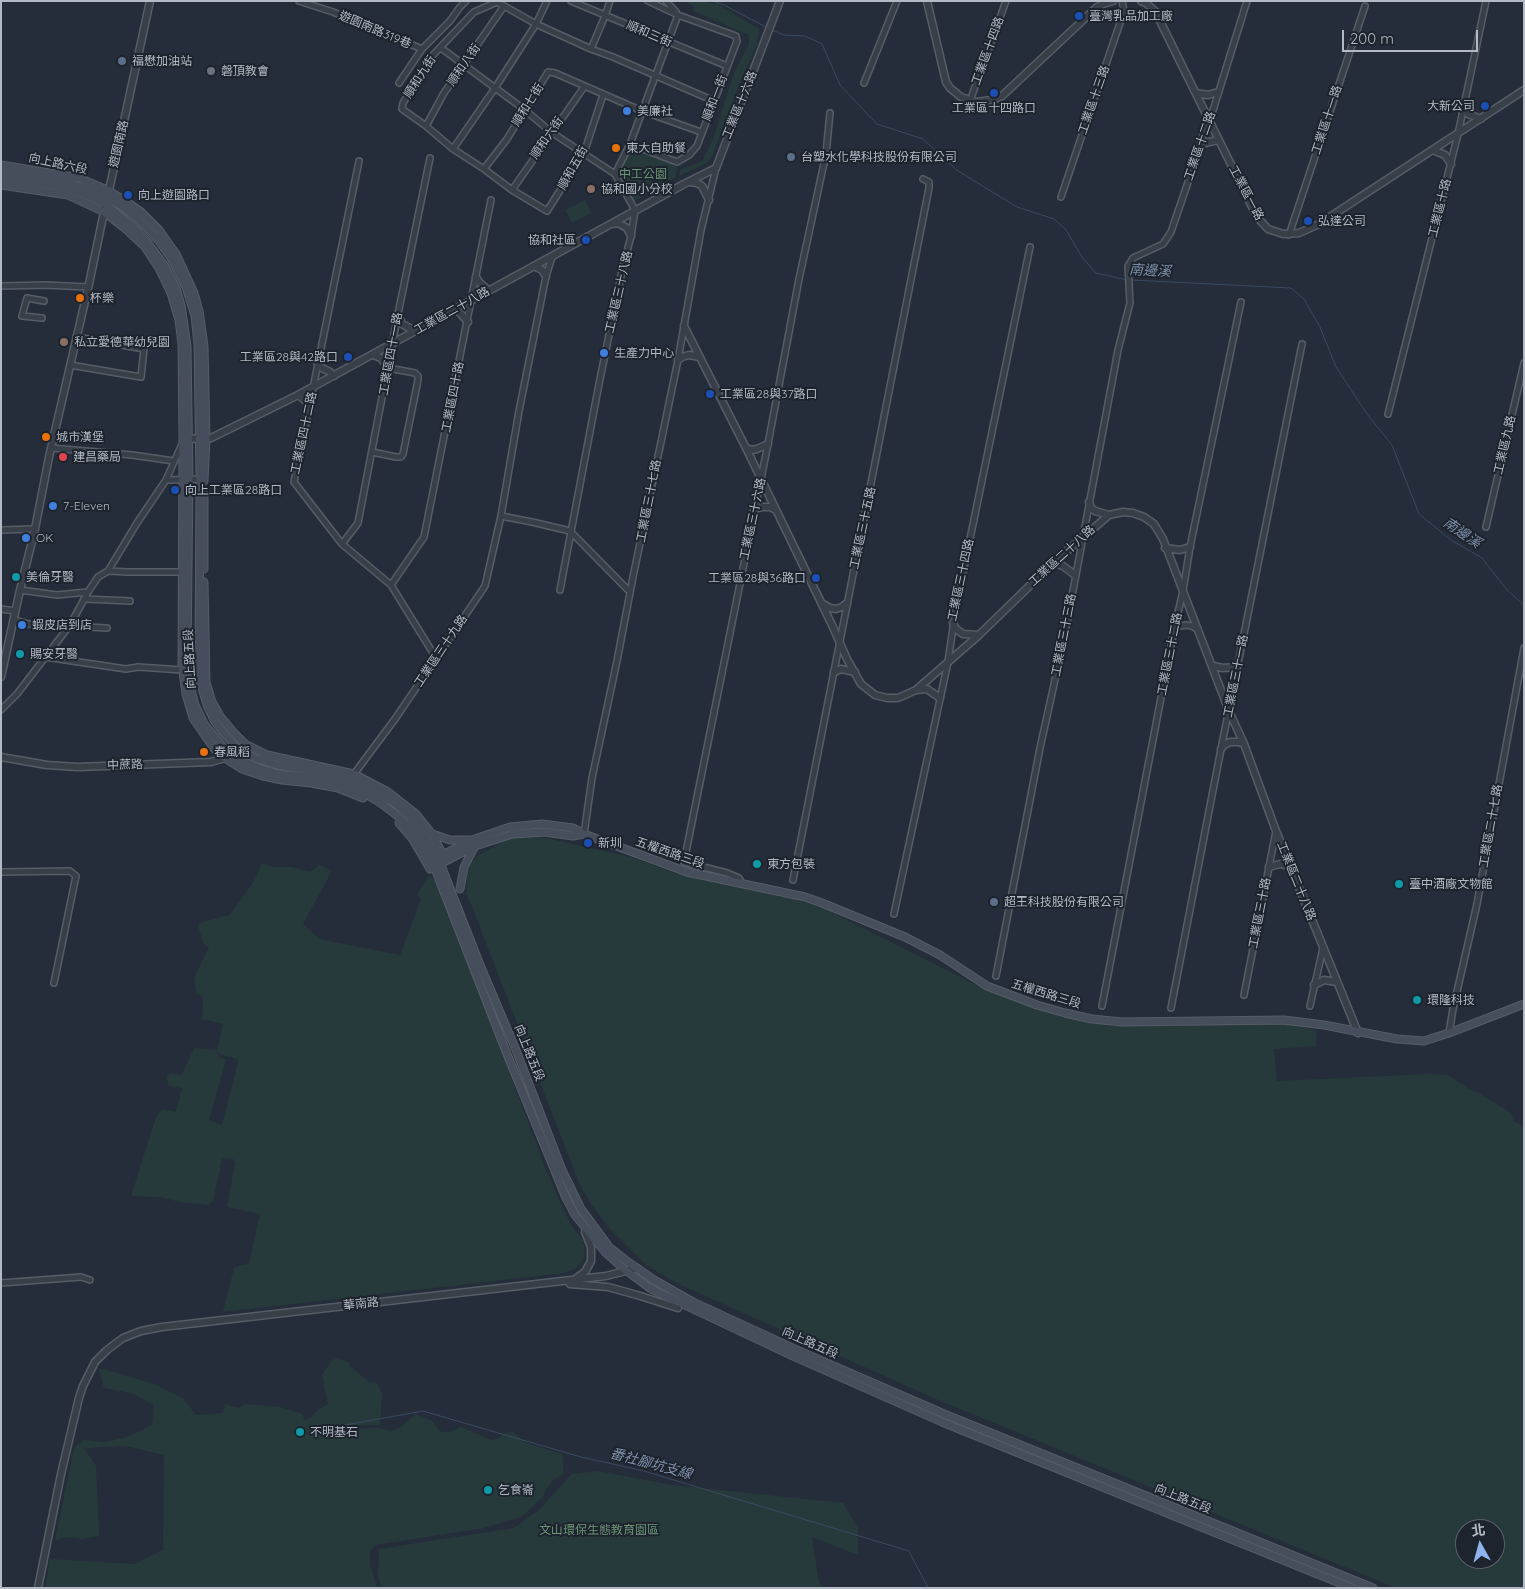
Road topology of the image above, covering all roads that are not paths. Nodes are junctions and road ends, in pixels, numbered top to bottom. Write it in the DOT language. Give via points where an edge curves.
graph roads {
  1 [pos="150,1"];
  2 [pos="299,1"];
  3 [pos="466,1"];
  4 [pos="547,1"];
  5 [pos="571,1"];
  6 [pos="610,1"];
  7 [pos="648,1"];
  8 [pos="666,1"];
  9 [pos="780,1"];
  10 [pos="897,1"];
  11 [pos="927,1"];
  12 [pos="1006,1"];
  13 [pos="1113,1"];
  14 [pos="1122,1"];
  15 [pos="1141,1"];
  16 [pos="1247,1"];
  17 [pos="1486,1"];
  18 [pos="504,6"];
  19 [pos="1365,6"];
  20 [pos="678,14"];
  21 [pos="605,16"];
  22 [pos="536,24"];
  23 [pos="667,42"];
  24 [pos="441,48"];
  25 [pos="422,49"];
  26 [pos="590,49"];
  27 [pos="464,66"];
  28 [pos="727,66"];
  29 [pos="654,76"];
  30 [pos="398,83"];
  31 [pos="864,83"];
  32 [pos="584,87"];
  33 [pos="496,88"];
  34 [pos="1524,90"];
  35 [pos="1218,92"];
  36 [pos="1196,93"];
  37 [pos="603,95"];
  38 [pos="970,101"];
  39 [pos="714,102"];
  40 [pos="1464,107"];
  41 [pos="525,110"];
  42 [pos="642,111"];
  43 [pos="830,113"];
  44 [pos="1481,119"];
  45 [pos="1210,120"];
  46 [pos="426,126"];
  47 [pos="551,132"];
  48 [pos="701,132"];
  49 [pos="1458,134"];
  50 [pos="1218,140"];
  51 [pos="630,144"];
  52 [pos="1201,144"];
  53 [pos="453,149"];
  54 [pos="1434,150"];
  55 [pos="584,153"];
  56 [pos="430,158"];
  57 [pos="359,161"];
  58 [pos="1,164"];
  59 [pos="1451,164"];
  60 [pos="716,168"];
  61 [pos="484,169"];
  62 [pos="1,172"];
  63 [pos="615,174"];
  64 [pos="1,178"];
  65 [pos="923,179"];
  66 [pos="684,184"];
  67 [pos="1,185"];
  68 [pos="512,190"];
  69 [pos="1061,197"];
  70 [pos="491,200"];
  71 [pos="709,200"];
  72 [pos="106,201"];
  73 [pos="548,210"];
  74 [pos="635,210"];
  75 [pos="611,224"];
  76 [pos="1289,235"];
  77 [pos="631,236"];
  78 [pos="1030,247"];
  79 [pos="552,257"];
  80 [pos="533,267"];
  81 [pos="1127,271"];
  82 [pos="546,276"];
  83 [pos="476,277"];
  84 [pos="1,286"];
  85 [pos="88,287"];
  86 [pos="490,291"];
  87 [pos="44,301"];
  88 [pos="471,301"];
  89 [pos="1241,302"];
  90 [pos="454,310"];
  91 [pos="398,314"];
  92 [pos="42,318"];
  93 [pos="468,322"];
  94 [pos="684,326"];
  95 [pos="415,331"];
  96 [pos="76,338"];
  97 [pos="392,344"];
  98 [pos="1302,344"];
  99 [pos="372,354"];
  100 [pos="700,357"];
  101 [pos="678,360"];
  102 [pos="318,362"];
  103 [pos="1524,363"];
  104 [pos="70,364"];
  105 [pos="388,368"];
  106 [pos="334,376"];
  107 [pos="314,387"];
  108 [pos="298,395"];
  109 [pos="310,410"];
  110 [pos="1388,414"];
  111 [pos="186,439"];
  112 [pos="202,439"];
  113 [pos="768,444"];
  114 [pos="51,448"];
  115 [pos="746,448"];
  116 [pos="372,452"];
  117 [pos="174,462"];
  118 [pos="186,479"];
  119 [pos="202,479"];
  120 [pos="166,480"];
  121 [pos="761,480"];
  122 [pos="1089,502"];
  123 [pos="774,509"];
  124 [pos="754,511"];
  125 [pos="1110,515"];
  126 [pos="501,516"];
  127 [pos="1486,527"];
  128 [pos="35,529"];
  129 [pos="1,530"];
  130 [pos="570,531"];
  131 [pos="1082,538"];
  132 [pos="342,544"];
  133 [pos="1190,547"];
  134 [pos="1165,548"];
  135 [pos="1050,565"];
  136 [pos="108,571"];
  137 [pos="182,572"];
  138 [pos="1075,575"];
  139 [pos="391,585"];
  140 [pos="20,590"];
  141 [pos="560,590"];
  142 [pos="1183,591"];
  143 [pos="88,592"];
  144 [pos="630,592"];
  145 [pos="85,599"];
  146 [pos="130,601"];
  147 [pos="821,602"];
  148 [pos="847,603"];
  149 [pos="1,609"];
  150 [pos="15,611"];
  151 [pos="14,620"];
  152 [pos="953,623"];
  153 [pos="70,625"];
  154 [pos="106,628"];
  155 [pos="1174,630"];
  156 [pos="1198,630"];
  157 [pos="979,635"];
  158 [pos="839,641"];
  159 [pos="1524,648"];
  160 [pos="45,657"];
  161 [pos="436,658"];
  162 [pos="948,662"];
  163 [pos="1213,666"];
  164 [pos="1238,667"];
  165 [pos="182,670"];
  166 [pos="834,672"];
  167 [pos="855,672"];
  168 [pos="1,677"];
  169 [pos="916,690"];
  170 [pos="940,698"];
  171 [pos="1,710"];
  172 [pos="1229,711"];
  173 [pos="245,744"];
  174 [pos="1244,744"];
  175 [pos="1221,749"];
  176 [pos="215,750"];
  177 [pos="239,750"];
  178 [pos="228,756"];
  179 [pos="1,757"];
  180 [pos="211,762"];
  181 [pos="354,774"];
  182 [pos="1276,830"];
  183 [pos="432,834"];
  184 [pos="584,834"];
  185 [pos="474,843"];
  186 [pos="436,862"];
  187 [pos="1291,866"];
  188 [pos="1269,868"];
  189 [pos="1,872"];
  190 [pos="792,880"];
  191 [pos="742,884"];
  192 [pos="460,889"];
  193 [pos="894,914"];
  194 [pos="1323,948"];
  195 [pos="996,976"];
  196 [pos="1337,982"];
  197 [pos="54,983"];
  198 [pos="1314,984"];
  199 [pos="1244,995"];
  200 [pos="1524,1004"];
  201 [pos="1102,1006"];
  202 [pos="1310,1006"];
  203 [pos="1171,1008"];
  204 [pos="1358,1033"];
  205 [pos="1449,1033"];
  206 [pos="585,1232"];
  207 [pos="637,1268"];
  208 [pos="627,1272"];
  209 [pos="90,1280"];
  210 [pos="573,1280"];
  211 [pos="1,1283"];
  212 [pos="546,1283"];
  213 [pos="678,1308"];
  214 [pos="38,1588"];
  215 [pos="1352,1588"];
  216 [pos="1373,1588"];
  1 -- 72 [label="street, 遊園南路"];
  2 -- 25 [label="street, 遊園南路319巷"];
  3 -- 25 [label="street"];
  4 -- 22 [label="street"];
  5 -- 21 [label="street, 順和三街"];
  6 -- 21 [label="street"];
  7 -- 20 [label="street"];
  8 -- 20 [label="street"];
  9 -- 60 [label="street, 工業區十六路"];
  10 -- 31 [label="street"];
  11 -- 38 [label="street" via="946,82 955,93"];
  12 -- 38 [label="street, 工業區十四路"];
  13 -- 38 [label="street" via="1097,8 1002,96"];
  14 -- 69 [label="street, 工業區十三路" via="1122,20"];
  15 -- 36 [label="street, 工業區一路" via="1155,11"];
  16 -- 35 [label="street, 工業區十二路"];
  17 -- 40 [label="street, 工業區十路"];
  18 -- 22 [label="street"];
  18 -- 24 [label="street, 順和九街" via="497,2 474,12"];
  18 -- 27 [label="street, 順和八街"];
  19 -- 76 [label="street, 工業區十一路"];
  20 -- 23 [label="street"];
  20 -- 28 [label="street, 順和一街" via="736,36"];
  21 -- 23 [label="street, 順和三街"];
  21 -- 26 [label="street"];
  22 -- 26 [label="street"];
  22 -- 33 [label="street"];
  23 -- 28 [label="street, 順和三街"];
  23 -- 29 [label="street"];
  24 -- 27 [label="street"];
  24 -- 46 [label="street, 順和九街" via="402,108"];
  25 -- 30 [label="street"];
  26 -- 29 [label="street"];
  27 -- 33 [label="street"];
  27 -- 46 [label="street, 順和八街"];
  28 -- 39 [label="street, 順和一街"];
  29 -- 39 [label="street"];
  29 -- 42 [label="street"];
  32 -- 37 [label="street"];
  32 -- 41 [label="street, 順和七街" via="548,72"];
  32 -- 47 [label="street, 順和六街"];
  33 -- 41 [label="street"];
  33 -- 53 [label="street"];
  34 -- 44 [label="street"];
  35 -- 36 [label="street" via="1208,95"];
  35 -- 45 [label="street, 工業區十二路"];
  36 -- 45 [label="street, 工業區一路"];
  37 -- 42 [label="street"];
  37 -- 55 [label="street, 順和五街"];
  39 -- 48 [label="street, 順和一街"];
  40 -- 44 [label="street" via="1468,114"];
  40 -- 49 [label="street, 工業區十路"];
  41 -- 47 [label="street"];
  41 -- 61 [label="street, 順和七街"];
  42 -- 48 [label="street"];
  42 -- 51 [label="street"];
  43 -- 113 [label="street, 工業區三十六路" via="826,154"];
  44 -- 49 [label="street"];
  45 -- 50 [label="street, 工業區一路"];
  45 -- 52 [label="street, 工業區十二路" via="1205,126"];
  46 -- 53 [label="street, 順和九街"];
  47 -- 55 [label="street"];
  47 -- 68 [label="street, 順和六街"];
  48 -- 51 [label="street, 順和一街" via="697,146 677,162"];
  49 -- 54 [label="street"];
  49 -- 59 [label="street, 工業區十路"];
  50 -- 52 [label="street"];
  50 -- 76 [label="street, 工業區一路" via="1260,222 1273,231"];
  51 -- 63 [label="street"];
  52 -- 81 [label="street, 工業區十二路" via="1168,239 1133,258"];
  53 -- 61 [label="street, 順和九街"];
  54 -- 59 [label="street" via="1445,155"];
  54 -- 76 [label="street" via="1318,224"];
  55 -- 63 [label="street"];
  55 -- 73 [label="street, 順和五街"];
  56 -- 91 [label="street, 工業區四十一路"];
  57 -- 102 [label="street, 工業區四十二路"];
  58 -- 72 [label="main road, 向上路六段" via="79,178"];
  59 -- 110 [label="street, 工業區十路"];
  60 -- 66 [label="street, 工業區二十八路"];
  60 -- 71 [label="street, 工業區三十七路"];
  61 -- 68 [label="street, 順和九街"];
  62 -- 72 [label="main road, 向上路六段" via="59,180 94,191"];
  63 -- 74 [label="street"];
  64 -- 72 [label="main road, 向上路六段" via="58,186"];
  65 -- 148 [label="street, 工業區三十五路" via="929,182 929,188"];
  66 -- 71 [label="street" via="697,182"];
  66 -- 74 [label="street, 工業區二十八路"];
  67 -- 72 [label="main road" via="68,195 85,202"];
  68 -- 73 [label="street, 順和九街"];
  70 -- 83 [label="street, 工業區四十路"];
  71 -- 94 [label="street, 工業區三十七路"];
  72 -- 85 [label="street, 遊園南路"];
  72 -- 111 [label="main road, 向上路五段" via="146,242 164,265 176,288 187,346"];
  72 -- 112 [label="main road, 向上路五段" via="120,205 136,217 159,241 186,287 195,316 198,344"];
  74 -- 75 [label="street, 工業區二十八路"];
  74 -- 77 [label="street, 工業區三十八路"];
  75 -- 77 [label="street" via="624,226"];
  75 -- 79 [label="street, 工業區二十八路"];
  77 -- 130 [label="street, 工業區三十八路"];
  78 -- 152 [label="street, 工業區三十四路"];
  79 -- 80 [label="street, 工業區二十八路"];
  79 -- 82 [label="street, 工業區三十九路"];
  80 -- 82 [label="street" via="542,270"];
  80 -- 86 [label="street, 工業區二十八路"];
  81 -- 122 [label="street, 工業區三十三路" via="1130,303"];
  82 -- 126 [label="street, 工業區三十九路"];
  83 -- 86 [label="street"];
  83 -- 88 [label="street, 工業區四十路"];
  84 -- 85 [label="street"];
  85 -- 96 [label="street, 遊園南路"];
  86 -- 88 [label="street, 工業區二十八路"];
  87 -- 92 [label="street" via="27,298 22,316"];
  88 -- 90 [label="street, 工業區二十八路"];
  88 -- 93 [label="street, 工業區四十路"];
  89 -- 133 [label="street, 工業區三十二路"];
  90 -- 93 [label="street"];
  90 -- 95 [label="street, 工業區二十八路"];
  91 -- 95 [label="street" via="402,324"];
  91 -- 97 [label="street, 工業區四十一路"];
  93 -- 139 [label="street, 工業區四十路" via="424,537"];
  94 -- 100 [label="street, 工業區二十八路"];
  94 -- 101 [label="street, 工業區三十七路"];
  95 -- 97 [label="street, 工業區二十八路"];
  96 -- 104 [label="street, 遊園南路"];
  96 -- 104 [label="street" via="144,349 141,377"];
  97 -- 99 [label="street, 工業區二十八路"];
  97 -- 105 [label="street, 工業區四十一路"];
  98 -- 164 [label="street, 工業區三十一路"];
  99 -- 105 [label="street" via="384,360"];
  99 -- 106 [label="street, 工業區二十八路"];
  100 -- 101 [label="street" via="689,355"];
  100 -- 115 [label="street, 工業區二十八路"];
  101 -- 144 [label="street, 工業區三十七路"];
  102 -- 106 [label="street"];
  102 -- 107 [label="street, 工業區四十二路"];
  103 -- 127 [label="street, 工業區九路"];
  104 -- 114 [label="street, 遊園南路"];
  105 -- 116 [label="street, 工業區四十一路"];
  105 -- 116 [label="street" via="414,373 418,380 403,454 396,457"];
  106 -- 107 [label="street, 工業區二十八路"];
  107 -- 108 [label="street, 工業區二十八路"];
  107 -- 109 [label="street, 工業區四十二路"];
  108 -- 109 [label="street"];
  108 -- 112 [label="street, 工業區二十八路" via="211,438"];
  109 -- 132 [label="street, 工業區四十二路" via="294,482"];
  111 -- 112 [label="street, 工業區二十八路"];
  111 -- 117 [label="street"];
  111 -- 118 [label="main road, 向上路五段"];
  112 -- 119 [label="main road, 向上路五段"];
  113 -- 115 [label="street" via="752,450"];
  113 -- 121 [label="street, 工業區三十六路"];
  114 -- 117 [label="street"];
  114 -- 128 [label="street, 遊園南路"];
  115 -- 121 [label="street, 工業區二十八路"];
  116 -- 132 [label="street, 工業區四十一路" via="358,523"];
  117 -- 120 [label="street"];
  118 -- 119 [label="street"];
  118 -- 120 [label="street"];
  118 -- 137 [label="main road, 向上路五段"];
  118 -- 178 [label="main road, 向上路五段" via="189,682 204,724"];
  119 -- 173 [label="main road, 向上路五段" via="206,682 220,716"];
  119 -- 177 [label="main road, 向上路五段" via="200,681 214,720"];
  120 -- 136 [label="street"];
  121 -- 123 [label="street, 工業區二十八路"];
  121 -- 124 [label="street, 工業區三十六路"];
  122 -- 125 [label="street" via="1095,511"];
  122 -- 131 [label="street, 工業區三十三路"];
  123 -- 124 [label="street" via="770,506"];
  123 -- 147 [label="street, 工業區二十八路"];
  124 -- 191 [label="street, 工業區三十六路" via="684,862 727,873 739,878"];
  125 -- 131 [label="street, 工業區二十八路"];
  125 -- 134 [label="street, 工業區二十八路" via="1128,512 1144,517 1157,529"];
  126 -- 130 [label="street"];
  126 -- 161 [label="street, 工業區三十九路" via="485,586"];
  128 -- 129 [label="street"];
  128 -- 140 [label="street, 遊園南路"];
  130 -- 141 [label="street, 工業區三十八路"];
  130 -- 144 [label="street"];
  131 -- 135 [label="street, 工業區二十八路"];
  131 -- 138 [label="street, 工業區三十三路"];
  132 -- 139 [label="street, 工業區四十二路"];
  133 -- 134 [label="street" via="1180,550"];
  133 -- 142 [label="street, 工業區三十二路"];
  134 -- 142 [label="street, 工業區二十八路"];
  135 -- 138 [label="street" via="1058,564"];
  135 -- 157 [label="street, 工業區二十八路"];
  136 -- 137 [label="street"];
  136 -- 143 [label="street" via="98,577"];
  137 -- 165 [label="main road, 向上路五段"];
  138 -- 195 [label="street, 工業區三十三路"];
  139 -- 161 [label="street, 工業區四十二路"];
  140 -- 143 [label="street" via="57,595"];
  140 -- 150 [label="street, 遊園南路"];
  142 -- 155 [label="street, 工業區三十二路"];
  142 -- 156 [label="street, 工業區二十八路"];
  143 -- 145 [label="street"];
  144 -- 184 [label="street, 工業區三十七路" via="592,778"];
  145 -- 146 [label="street"];
  145 -- 153 [label="street"];
  147 -- 148 [label="street" via="833,609"];
  147 -- 158 [label="street, 工業區二十八路"];
  148 -- 158 [label="street, 工業區三十五路"];
  149 -- 150 [label="street"];
  150 -- 151 [label="street, 遊園南路"];
  151 -- 153 [label="street" via="29,624"];
  151 -- 168 [label="street, 遊園南路"];
  152 -- 157 [label="street" via="963,634"];
  152 -- 162 [label="street, 工業區三十四路"];
  153 -- 154 [label="street"];
  153 -- 160 [label="street"];
  155 -- 156 [label="street" via="1186,625"];
  155 -- 201 [label="street, 工業區三十二路"];
  156 -- 163 [label="street, 工業區二十八路"];
  157 -- 162 [label="street, 工業區二十八路"];
  158 -- 166 [label="street, 工業區三十五路"];
  158 -- 167 [label="street, 工業區二十八路"];
  159 -- 205 [label="street, 工業區二十七路" via="1477,904"];
  160 -- 165 [label="street" via="126,669"];
  160 -- 171 [label="street"];
  161 -- 181 [label="street, 工業區三十九路"];
  162 -- 169 [label="street, 工業區二十八路"];
  162 -- 170 [label="street, 工業區三十四路"];
  163 -- 164 [label="street"];
  163 -- 172 [label="street, 工業區二十八路"];
  164 -- 172 [label="street, 工業區三十一路"];
  165 -- 176 [label="main road, 向上路五段" via="193,718"];
  166 -- 167 [label="street" via="841,669"];
  166 -- 190 [label="street, 工業區三十五路"];
  167 -- 169 [label="street, 工業區二十八路" via="861,684 879,696 898,698"];
  169 -- 170 [label="street" via="927,689"];
  170 -- 193 [label="street, 工業區三十四路"];
  172 -- 174 [label="street, 工業區二十八路"];
  172 -- 175 [label="street, 工業區三十一路"];
  173 -- 177 [label="street, 中蔗路"];
  173 -- 181 [label="main road, 向上路五段" via="267,755"];
  174 -- 175 [label="street" via="1230,742"];
  174 -- 182 [label="street, 工業區二十八路"];
  175 -- 203 [label="street, 工業區三十一路"];
  176 -- 178 [label="main road, 向上路五段"];
  176 -- 180 [label="street"];
  177 -- 178 [label="street, 中蔗路"];
  177 -- 186 [label="main road, 向上路五段" via="277,765 327,773 363,784 409,816 424,835"];
  178 -- 180 [label="street, 中蔗路"];
  178 -- 186 [label="main road, 向上路五段" via="278,774 340,783 361,792 399,817"];
  179 -- 180 [label="street, 中蔗路" via="78,767"];
  181 -- 183 [label="main road, 向上路五段" via="399,799"];
  182 -- 187 [label="street, 工業區二十八路"];
  182 -- 188 [label="street, 工業區三十路"];
  183 -- 185 [label="main road"];
  183 -- 186 [label="main road, 向上路五段"];
  184 -- 185 [label="main road, 五權西路三段" via="573,828 529,825 510,827"];
  184 -- 191 [label="main road, 五權西路三段" via="687,872"];
  185 -- 186 [label="main road, 五權西路三段"];
  185 -- 192 [label="main road" via="464,867"];
  186 -- 207 [label="main road, 向上路五段" via="581,1209 609,1247"];
  186 -- 208 [label="main road, 向上路五段" via="507,1054 566,1198 575,1215 606,1253"];
  187 -- 188 [label="street" via="1280,864"];
  187 -- 194 [label="street, 工業區二十八路"];
  188 -- 199 [label="street, 工業區三十路"];
  189 -- 197 [label="street" via="70,871 76,876"];
  191 -- 204 [label="main road, 五權西路三段" via="805,897 850,914 940,955 987,986 1064,1013 1122,1022 1284,1020"];
  194 -- 196 [label="street, 工業區二十八路"];
  194 -- 198 [label="street"];
  196 -- 198 [label="street" via="1324,980"];
  196 -- 204 [label="street, 工業區二十八路"];
  198 -- 202 [label="street"];
  200 -- 205 [label="main road, 五權西路三段"];
  204 -- 205 [label="main road, 五權西路三段" via="1414,1041"];
  206 -- 210 [label="street" via="591,1247 591,1261 585,1272"];
  207 -- 208 [label="street, 華南路"];
  207 -- 216 [label="main road, 向上路五段" via="693,1302 944,1414"];
  208 -- 210 [label="street, 華南路"];
  208 -- 215 [label="main road, 向上路五段" via="691,1309 934,1418"];
  209 -- 211 [label="street" via="81,1277"];
  210 -- 212 [label="street, 華南路"];
  212 -- 213 [label="street" via="608,1287"];
  212 -- 214 [label="street, 華南路" via="162,1327 122,1338 95,1362 83,1386"];
}
